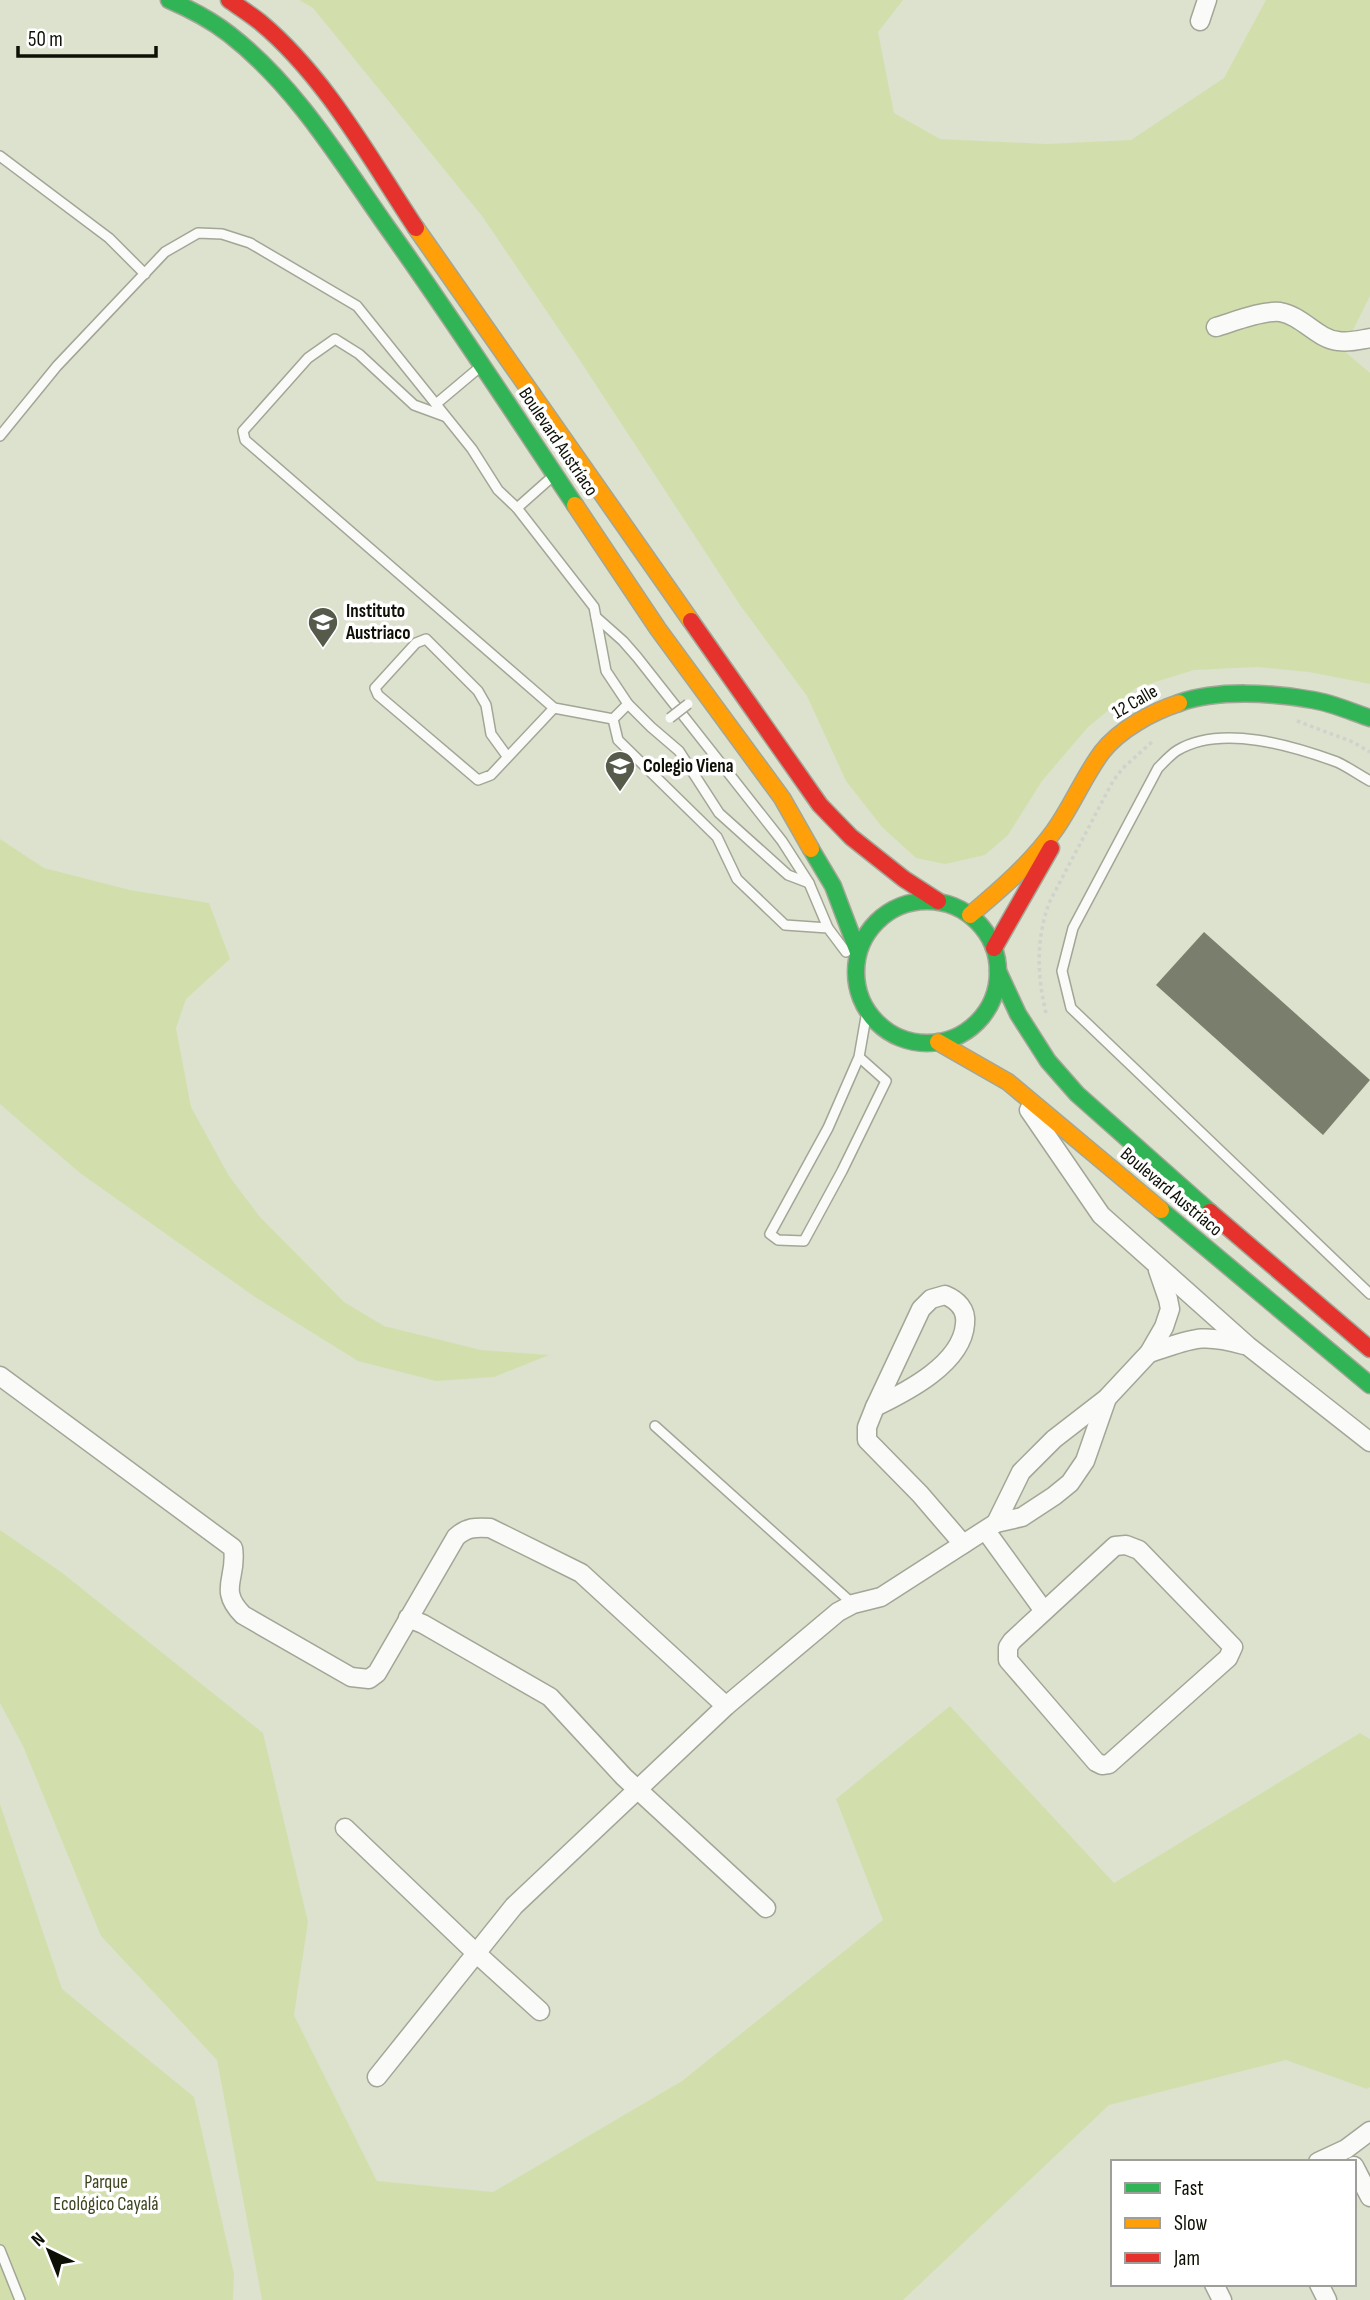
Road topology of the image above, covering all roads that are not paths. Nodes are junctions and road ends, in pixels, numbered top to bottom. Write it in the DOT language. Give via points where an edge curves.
graph roads {
  1 [pos="169,0"];
  2 [pos="229,0"];
  3 [pos="1207,0"];
  4 [pos="1199,21"];
  5 [pos="0,156"];
  6 [pos="145,274"];
  7 [pos="1216,327"];
  8 [pos="1370,338"];
  9 [pos="481,366"];
  10 [pos="436,404"];
  11 [pos="446,416"];
  12 [pos="0,436"];
  13 [pos="555,474"];
  14 [pos="517,508"];
  15 [pos="596,617"];
  16 [pos="658,629"];
  17 [pos="675,669"];
  18 [pos="689,692"];
  19 [pos="628,704"];
  20 [pos="554,708"];
  21 [pos="613,719"];
  22 [pos="1367,725"];
  23 [pos="651,727"];
  24 [pos="507,756"];
  25 [pos="1370,781"];
  26 [pos="1054,831"];
  27 [pos="809,883"];
  28 [pos="938,901"];
  29 [pos="970,915"];
  30 [pos="828,928"];
  31 [pos="994,948"];
  32 [pos="857,958"];
  33 [pos="998,971"];
  34 [pos="867,1011"];
  35 [pos="938,1042"];
  36 [pos="859,1057"];
  37 [pos="1007,1082"];
  38 [pos="1156,1266"];
  39 [pos="1370,1294"];
  40 [pos="1248,1346"];
  41 [pos="1370,1349"];
  42 [pos="1149,1353"];
  43 [pos="0,1376"];
  44 [pos="1370,1385"];
  45 [pos="1107,1398"];
  46 [pos="875,1408"];
  47 [pos="655,1426"];
  48 [pos="1370,1442"];
  49 [pos="991,1527"];
  50 [pos="963,1544"];
  51 [pos="853,1604"];
  52 [pos="1044,1611"];
  53 [pos="408,1618"];
  54 [pos="726,1706"];
  55 [pos="637,1788"];
  56 [pos="345,1828"];
  57 [pos="766,1908"];
  58 [pos="476,1953"];
  59 [pos="540,2011"];
  60 [pos="377,2077"];
  61 [pos="1370,2131"];
  62 [pos="1351,2159"];
  63 [pos="1356,2169"];
  64 [pos="1370,2197"];
  65 [pos="0,2250"];
  66 [pos="20,2300"];
  1 -- 9 [label="main road, Boulevard Austríaco" via="229,34 283,85 405,252"];
  2 -- 28 [label="main road, Boulevard Austríaco" via="285,46 335,108 820,804 851,837"];
  3 -- 4 [label="street"];
  5 -- 6 [label="lane" via="108,238"];
  6 -- 10 [label="lane" via="165,252 198,233 222,234 250,243 357,306"];
  6 -- 12 [label="lane" via="57,366"];
  7 -- 8 [label="street" via="1277,312 1300,319 1335,341"];
  9 -- 10 [label="lane"];
  9 -- 13 [label="main road, Boulevard Austríaco"];
  10 -- 11 [label="lane"];
  11 -- 14 [label="lane" via="498,490"];
  11 -- 20 [label="lane" via="414,405 359,354 335,339 308,358 243,431 245,440"];
  13 -- 14 [label="lane"];
  13 -- 16 [label="main road, Boulevard Austríaco"];
  14 -- 15 [label="lane" via="594,607"];
  15 -- 19 [label="lane" via="607,671"];
  15 -- 27 [label="lane" via="636,657 782,841"];
  16 -- 17 [label="lane"];
  16 -- 32 [label="main road, Boulevard Austríaco" via="782,798 833,886"];
  18 -- 23 [label="lane, bridge" via="688,704"];
  19 -- 21 [label="lane"];
  19 -- 23 [label="lane"];
  20 -- 21 [label="lane"];
  20 -- 24 [label="lane"];
  21 -- 30 [label="lane" via="618,740 717,837 737,879 785,925"];
  22 -- 26 [label="main road, 12 Calle" via="1287,699 1256,695 1209,695 1177,703 1150,714 1103,751"];
  23 -- 27 [label="lane" via="680,751 719,813 788,875"];
  24 -- 24 [label="lane" via="491,775 478,780 375,688 416,643 426,639 478,691 486,705 491,734"];
  25 -- 39 [label="lane" via="1339,763 1269,741 1201,740 1177,750 1158,768 1073,928 1062,971 1070,1008"];
  26 -- 29 [label="main road, 12 Calle" via="1007,884"];
  26 -- 31 [label="main road, 12 Calle" via="1044,864"];
  27 -- 30 [label="lane"];
  28 -- 29 [label="main road"];
  28 -- 32 [label="main road" via="904,904 883,915 868,932"];
  29 -- 31 [label="main road" via="986,931"];
  30 -- 32 [label="lane"];
  31 -- 33 [label="main road"];
  32 -- 34 [label="main road" via="858,992"];
  33 -- 35 [label="main road" via="993,995 981,1017 962,1033"];
  33 -- 41 [label="main road, Boulevard Austríaco" via="1048,1062 1077,1094"];
  34 -- 35 [label="main road" via="895,1036"];
  34 -- 36 [label="lane"];
  35 -- 37 [label="main road, Boulevard Austríaco"];
  36 -- 36 [label="lane" via="828,1128 770,1234 778,1240 804,1241 886,1081"];
  37 -- 38 [label="street" via="1101,1215"];
  37 -- 44 [label="main road, Boulevard Austríaco"];
  38 -- 40 [label="street"];
  38 -- 42 [label="street" via="1170,1310"];
  40 -- 42 [label="street" via="1199,1337"];
  40 -- 48 [label="street"];
  42 -- 45 [label="street"];
  43 -- 53 [label="street" via="233,1548 229,1596 243,1615 359,1679 377,1673"];
  45 -- 49 [label="street" via="1021,1472"];
  45 -- 49 [label="street" via="1085,1461 1070,1483 1022,1517"];
  46 -- 46 [label="street" via="922,1309 931,1298 945,1294 956,1300 966,1318 959,1345 933,1373"];
  46 -- 50 [label="street" via="867,1440"];
  47 -- 51 [label="lane"];
  49 -- 50 [label="street"];
  49 -- 52 [label="street"];
  50 -- 51 [label="street" via="881,1597"];
  51 -- 54 [label="street" via="827,1620"];
  52 -- 52 [label="street" via="1115,1546 1126,1545 1139,1550 1233,1647 1228,1658 1109,1764 1102,1765 1008,1660 1012,1641"];
  53 -- 54 [label="street" via="456,1537 475,1527 490,1528 581,1573"];
  53 -- 55 [label="street" via="550,1697"];
  54 -- 55 [label="street"];
  55 -- 57 [label="street"];
  55 -- 58 [label="street" via="514,1906"];
  56 -- 58 [label="street"];
  58 -- 59 [label="street"];
  58 -- 60 [label="street"];
  61 -- 62 [label="street"];
  63 -- 64 [label="street"];
  65 -- 66 [label="lane"];
}
